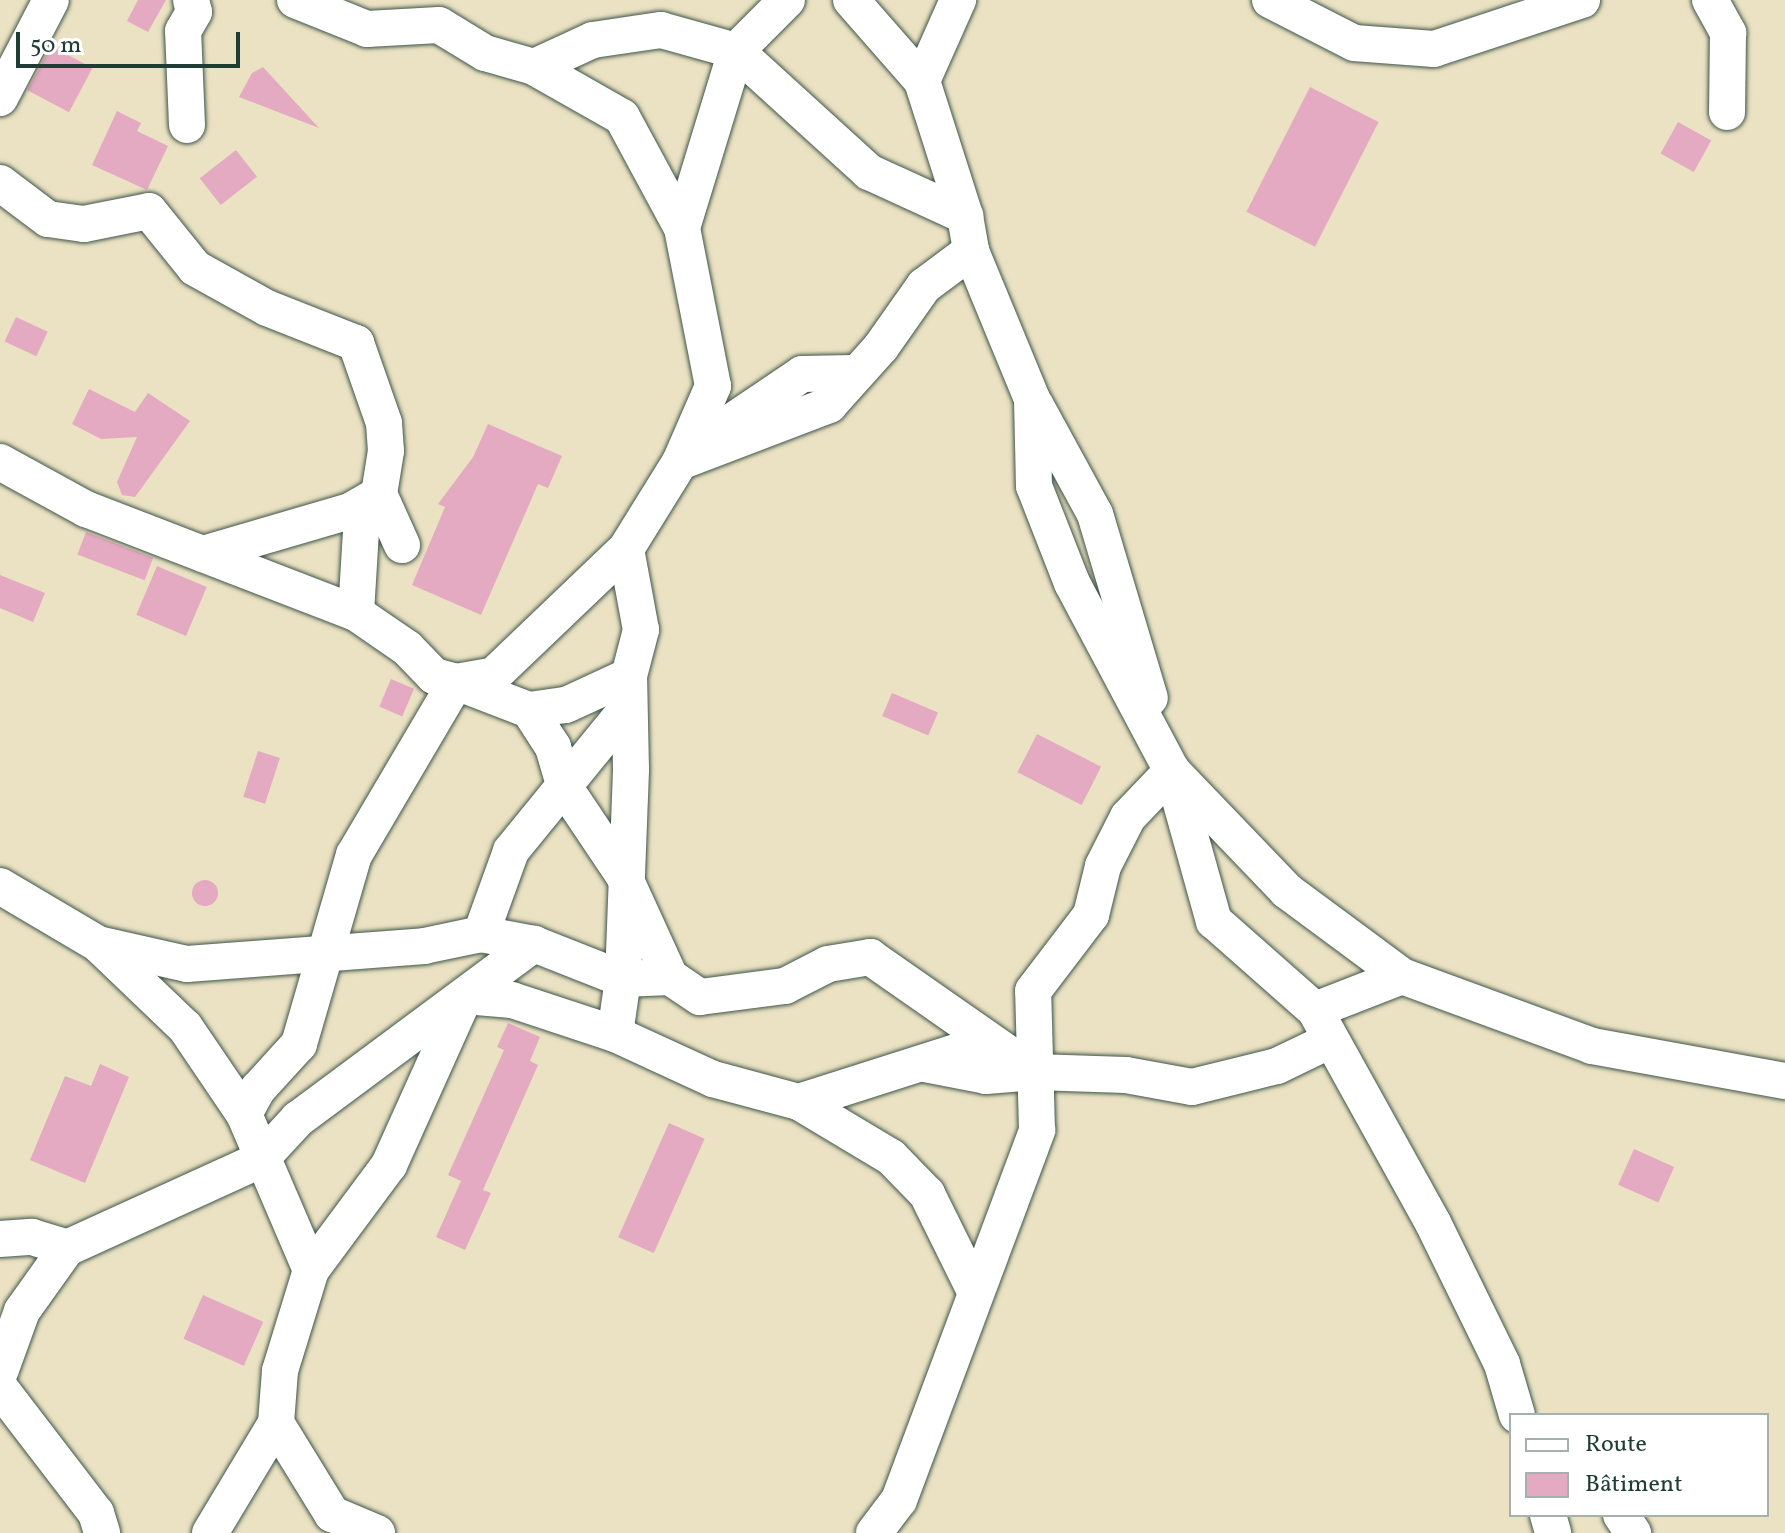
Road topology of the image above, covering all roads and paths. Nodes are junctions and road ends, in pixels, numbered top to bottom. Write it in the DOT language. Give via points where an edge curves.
graph roads {
  1 [pos="51,0"];
  2 [pos="191,0"];
  3 [pos="787,0"];
  4 [pos="851,0"];
  5 [pos="958,0"];
  6 [pos="1270,0"];
  7 [pos="1582,0"];
  8 [pos="1710,0"];
  9 [pos="299,1"];
  10 [pos="736,51"];
  11 [pos="534,67"];
  12 [pos="922,81"];
  13 [pos="0,98"];
  14 [pos="1727,112"];
  15 [pos="187,125"];
  16 [pos="0,183"];
  17 [pos="965,216"];
  18 [pos="682,228"];
  19 [pos="971,251"];
  20 [pos="0,462"];
  21 [pos="680,462"];
  22 [pos="379,494"];
  23 [pos="402,545"];
  24 [pos="626,549"];
  25 [pos="203,554"];
  26 [pos="356,613"];
  27 [pos="456,682"];
  28 [pos="628,692"];
  29 [pos="529,710"];
  30 [pos="1172,771"];
  31 [pos="565,788"];
  32 [pos="624,876"];
  33 [pos="0,886"];
  34 [pos="481,934"];
  35 [pos="98,944"];
  36 [pos="534,944"];
  37 [pos="327,951"];
  38 [pos="1402,976"];
  39 [pos="670,977"];
  40 [pos="623,979"];
  41 [pos="465,996"];
  42 [pos="1322,1026"];
  43 [pos="615,1034"];
  44 [pos="987,1042"];
  45 [pos="922,1063"];
  46 [pos="1035,1072"];
  47 [pos="1785,1081"];
  48 [pos="799,1102"];
  49 [pos="244,1114"];
  50 [pos="260,1160"];
  51 [pos="0,1239"];
  52 [pos="67,1248"];
  53 [pos="311,1270"];
  54 [pos="976,1293"];
  55 [pos="1502,1364"];
  56 [pos="0,1372"];
  57 [pos="0,1388"];
  58 [pos="1516,1413"];
  59 [pos="1542,1413"];
  60 [pos="276,1423"];
  61 [pos="99,1523"];
  62 [pos="333,1523"];
  63 [pos="127,1533"];
  64 [pos="210,1533"];
  65 [pos="377,1533"];
  66 [pos="874,1533"];
  1 -- 13 [label="street"];
  2 -- 15 [label="street" via="194,12 183,31"];
  3 -- 10 [label="street"];
  4 -- 12 [label="street"];
  5 -- 12 [label="street"];
  6 -- 7 [label="street" via="1354,43 1434,49"];
  8 -- 14 [label="street" via="1728,33"];
  9 -- 11 [label="street" via="367,29 439,25 485,53"];
  10 -- 11 [label="street" via="661,30 593,40"];
  10 -- 17 [label="street" via="869,172"];
  10 -- 18 [label="street"];
  11 -- 18 [label="street" via="622,117"];
  12 -- 17 [label="street"];
  16 -- 22 [label="street" via="48,219 84,224 149,211 195,268 267,308 356,343 384,423"];
  17 -- 19 [label="street"];
  18 -- 21 [label="street" via="713,386"];
  19 -- 21 [label="street" via="924,286 881,347 829,405"];
  19 -- 30 [label="street" via="1032,399 1034,486 1072,583"];
  20 -- 25 [label="street" via="86,509"];
  21 -- 24 [label="street"];
  22 -- 23 [label="street"];
  22 -- 25 [label="street" via="350,511"];
  22 -- 26 [label="street" via="361,531"];
  24 -- 27 [label="street" via="494,675"];
  24 -- 28 [label="street" via="641,630"];
  25 -- 26 [label="street"];
  26 -- 27 [label="street" via="407,648 434,676"];
  27 -- 29 [label="street"];
  27 -- 37 [label="street" via="354,855"];
  28 -- 29 [label="street"];
  28 -- 31 [label="street"];
  28 -- 32 [label="street" via="631,769"];
  29 -- 31 [label="street" via="553,747"];
  30 -- 38 [label="street" via="1287,891"];
  30 -- 42 [label="street" via="1214,921"];
  30 -- 46 [label="street" via="1128,817 1103,866 1091,915 1033,991"];
  31 -- 32 [label="street"];
  31 -- 34 [label="street" via="511,851"];
  32 -- 39 [label="street"];
  32 -- 40 [label="street"];
  33 -- 35 [label="street"];
  34 -- 36 [label="street"];
  34 -- 37 [label="street" via="424,946"];
  35 -- 37 [label="street" via="187,964"];
  35 -- 49 [label="street" via="185,1027"];
  36 -- 40 [label="street"];
  36 -- 41 [label="street"];
  37 -- 49 [label="street" via="299,1044 258,1089"];
  38 -- 42 [label="street"];
  38 -- 47 [label="street" via="1592,1046"];
  39 -- 40 [label="street"];
  39 -- 44 [label="street" via="700,997 785,986 828,964 870,957"];
  40 -- 43 [label="street"];
  41 -- 43 [label="street" via="512,1000"];
  41 -- 50 [label="street" via="298,1119"];
  41 -- 53 [label="street" via="389,1165"];
  42 -- 46 [label="street" via="1277,1066 1192,1087 1126,1075"];
  42 -- 55 [label="street" via="1433,1223"];
  43 -- 48 [label="street" via="713,1079"];
  44 -- 45 [label="street"];
  44 -- 46 [label="street"];
  45 -- 46 [label="street" via="986,1076"];
  45 -- 48 [label="street"];
  46 -- 54 [label="street" via="1037,1130"];
  48 -- 54 [label="street" via="891,1157 927,1194"];
  49 -- 50 [label="street"];
  50 -- 52 [label="street"];
  50 -- 53 [label="street"];
  51 -- 52 [label="street" via="32,1237"];
  52 -- 56 [label="street" via="22,1311"];
  53 -- 60 [label="street" via="280,1371"];
  54 -- 66 [label="street" via="899,1500"];
  55 -- 58 [label="street"];
  55 -- 59 [label="street"];
  57 -- 61 [label="street"];
  60 -- 62 [label="street"];
  60 -- 64 [label="street"];
  61 -- 63 [label="street"];
  62 -- 65 [label="street"];
}
